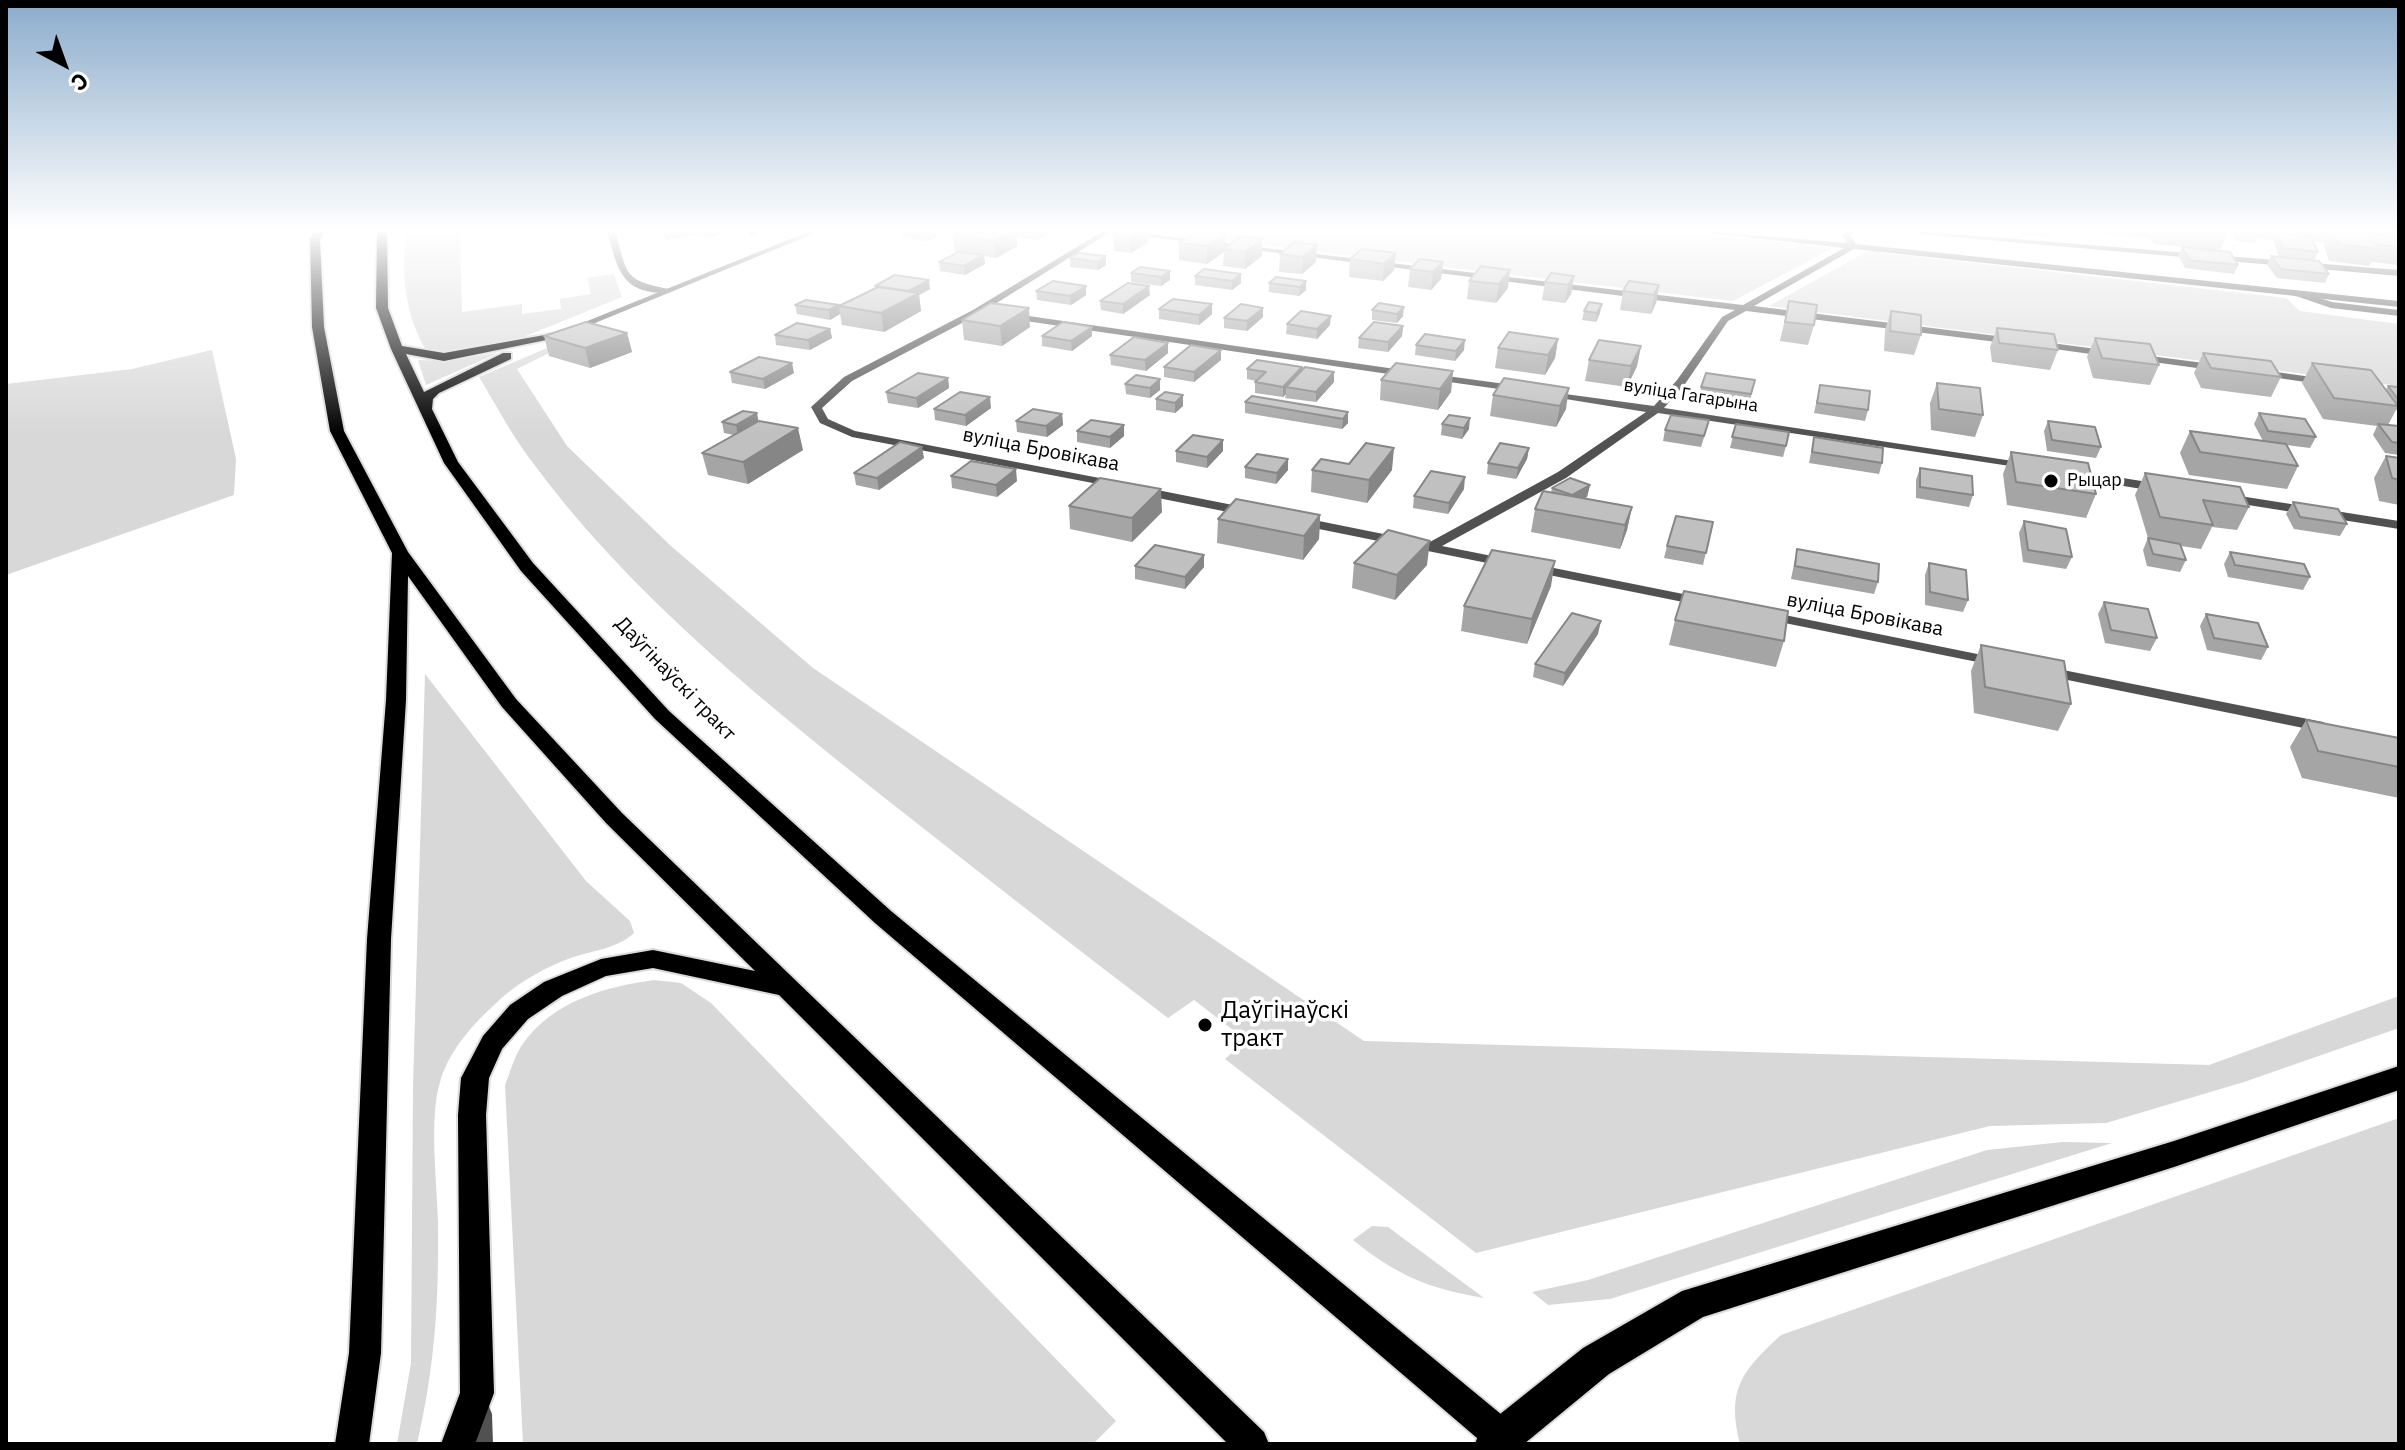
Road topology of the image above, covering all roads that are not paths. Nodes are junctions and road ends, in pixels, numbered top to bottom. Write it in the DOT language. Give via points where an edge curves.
graph roads {
  1 [pos="317,299"];
  2 [pos="382,299"];
  3 [pos="647,299"];
  4 [pos="998,299"];
  5 [pos="1683,299"];
  6 [pos="1758,299"];
  7 [pos="2313,299"];
  8 [pos="2349,299"];
  9 [pos="2399,304"];
  10 [pos="1745,306"];
  11 [pos="976,312"];
  12 [pos="2399,313"];
  13 [pos="550,338"];
  14 [pos="397,349"];
  15 [pos="2228,369"];
  16 [pos="2243,371"];
  17 [pos="2337,383"];
  18 [pos="1657,409"];
  19 [pos="425,411"];
  20 [pos="2036,468"];
  21 [pos="2067,473"];
  22 [pos="2178,491"];
  23 [pos="2209,496"];
  24 [pos="1262,514"];
  25 [pos="1277,517"];
  26 [pos="2399,525"];
  27 [pos="1431,547"];
  28 [pos="400,553"];
  29 [pos="1712,604"];
  30 [pos="1743,610"];
  31 [pos="2009,664"];
  32 [pos="2040,670"];
  33 [pos="2337,730"];
  34 [pos="784,986"];
  35 [pos="2399,1078"];
  36 [pos="477,1393"];
  37 [pos="1502,1441"];
  38 [pos="352,1444"];
  39 [pos="458,1444"];
  40 [pos="479,1444"];
  41 [pos="1252,1444"];
  1 -- 28 [label="main road" via="337,431"];
  2 -- 14 [label="main road, Даўгінаўскі тракт"];
  3 -- 13 [label="street"];
  4 -- 11 [label="street"];
  5 -- 10 [label="street"];
  6 -- 10 [label="street"];
  7 -- 12 [label="street"];
  8 -- 9 [label="street"];
  10 -- 15 [label="street"];
  10 -- 18 [label="street" via="1725,319"];
  11 -- 18 [label="street, вуліца Гагарына"];
  11 -- 24 [label="street, вуліца Бровікава" via="828,393 816,407 824,421 852,434"];
  13 -- 14 [label="main road" via="444,357"];
  13 -- 19 [label="main road" via="434,390 426,398"];
  14 -- 19 [label="main road, Даўгінаўскі тракт"];
  16 -- 17 [label="street"];
  18 -- 20 [label="street, вуліца Гагарына"];
  18 -- 27 [label="street" via="1562,475"];
  19 -- 37 [label="main road, Даўгінаўскі тракт" via="451,463 527,567 712,764 896,928"];
  21 -- 22 [label="street"];
  23 -- 26 [label="street"];
  25 -- 27 [label="street"];
  27 -- 29 [label="street"];
  28 -- 34 [label="main road" via="509,703 614,818"];
  28 -- 38 [label="main road" via="379,939 371,1251 365,1353"];
  30 -- 31 [label="street, вуліца Бровікава"];
  32 -- 33 [label="street"];
  34 -- 36 [label="main road" via="653,959 601,968 553,989 519,1012 492,1043 475,1078 472,1115"];
  34 -- 41 [label="main road"];
  35 -- 37 [label="highway" via="1694,1303 1596,1361"];
  36 -- 39 [label="main road"];
  36 -- 40 [label="street"];
}
